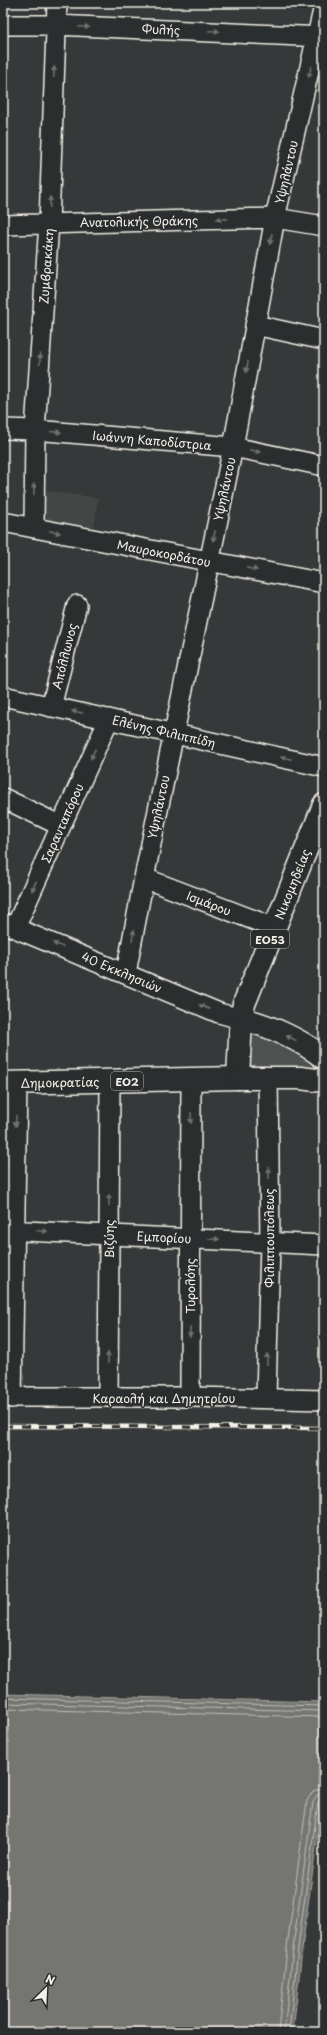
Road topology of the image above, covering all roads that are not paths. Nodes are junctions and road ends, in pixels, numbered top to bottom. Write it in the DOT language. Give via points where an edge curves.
graph roads {
  1 [pos="57,3"];
  2 [pos="324,6"];
  3 [pos="3,25"];
  4 [pos="55,25"];
  5 [pos="321,36"];
  6 [pos="275,218"];
  7 [pos="49,223"];
  8 [pos="3,225"];
  9 [pos="324,226"];
  10 [pos="255,325"];
  11 [pos="324,340"];
  12 [pos="3,429"];
  13 [pos="34,430"];
  14 [pos="233,447"];
  15 [pos="324,466"];
  16 [pos="3,522"];
  17 [pos="34,528"];
  18 [pos="208,561"];
  19 [pos="324,583"];
  20 [pos="77,605"];
  21 [pos="3,696"];
  22 [pos="51,707"];
  23 [pos="109,719"];
  24 [pos="173,734"];
  25 [pos="324,767"];
  26 [pos="3,798"];
  27 [pos="324,805"];
  28 [pos="61,826"];
  29 [pos="144,878"];
  30 [pos="9,925"];
  31 [pos="274,928"];
  32 [pos="126,973"];
  33 [pos="241,1020"];
  34 [pos="324,1058"];
  35 [pos="238,1078"];
  36 [pos="268,1078"];
  37 [pos="191,1079"];
  38 [pos="110,1081"];
  39 [pos="324,1081"];
  40 [pos="10,1083"];
  41 [pos="9,1230"];
  42 [pos="108,1234"];
  43 [pos="190,1238"];
  44 [pos="270,1242"];
  45 [pos="324,1245"];
  46 [pos="108,1397"];
  47 [pos="190,1397"];
  48 [pos="7,1398"];
  49 [pos="266,1398"];
  50 [pos="324,1400"];
  1 -- 4 [label="street, Ζυμβρακάκη"];
  2 -- 5 [label="street, Υψηλάντου"];
  3 -- 4 [label="street, Φυλής"];
  4 -- 5 [label="street, Φυλής, one-way"];
  7 -- 4 [label="street, Ζυμβρακάκη, one-way"];
  5 -- 6 [label="street, Υψηλάντου, one-way"];
  6 -- 7 [label="street, Ανατολικής Θράκης, one-way"];
  6 -- 9 [label="street, Ανατολικής Θράκης"];
  6 -- 10 [label="street, Υψηλάντου, one-way"];
  7 -- 8 [label="street, Ανατολικής Θράκης"];
  13 -- 7 [label="street, Ζυμβρακάκη, one-way"];
  10 -- 11 [label="street"];
  10 -- 14 [label="street, Υψηλάντου, one-way"];
  12 -- 13 [label="street, Ιωάννη Καποδίστρια"];
  13 -- 14 [label="street, Ιωάννη Καποδίστρια, one-way"];
  17 -- 13 [label="street, Ζυμβρακάκη, one-way"];
  14 -- 15 [label="street, Ιωάννη Καποδίστρια, one-way"];
  14 -- 18 [label="street, Υψηλάντου, one-way"];
  16 -- 17 [label="street, Μαυροκορδάτου"];
  17 -- 18 [label="street, Μαυροκορδάτου, one-way"];
  18 -- 19 [label="street, Μαυροκορδάτου, one-way"];
  18 -- 24 [label="street, Υψηλάντου"];
  20 -- 22 [label="street, Απόλλωνος"];
  21 -- 22 [label="street, Ελένης Φιλιππίδη"];
  23 -- 22 [label="street, Ελένης Φιλιππίδη, one-way"];
  23 -- 24 [label="street, Ελένης Φιλιππίδη"];
  23 -- 28 [label="street, Σαρανταπόρου, one-way"];
  25 -- 24 [label="street, Ελένης Φιλιππίδη, one-way"];
  24 -- 29 [label="street, Υψηλάντου"];
  26 -- 28 [label="street"];
  27 -- 31 [label="main road, Νικομηδείας / ΕΟ53"];
  28 -- 30 [label="street, Σαρανταπόρου, one-way"];
  29 -- 31 [label="street, Ισμάρου"];
  32 -- 29 [label="street, Υψηλάντου, one-way"];
  32 -- 30 [label="street, 40 Εκκλησιών, one-way"];
  31 -- 33 [label="main road, Νικομηδείας / ΕΟ53" via="244,1004"];
  33 -- 32 [label="street, 40 Εκκλησιών, one-way"];
  34 -- 33 [label="main road, one-way" via="274,1030"];
  33 -- 35 [label="main road, Νικομηδείας / ΕΟ53"];
  35 -- 36 [label="main road, ΕΟ2"];
  35 -- 37 [label="main road, Δημοκρατίας / ΕΟ2"];
  36 -- 39 [label="main road, ΕΟ2"];
  44 -- 36 [label="street, Φιλιππουπόλεως, one-way"];
  37 -- 38 [label="main road, Δημοκρατίας / ΕΟ2"];
  37 -- 43 [label="street, Τυρολόης, one-way"];
  38 -- 40 [label="main road, Δημοκρατίας / ΕΟ2"];
  42 -- 38 [label="street, Βιζύης, one-way"];
  40 -- 41 [label="street, one-way"];
  41 -- 42 [label="street, Εμπορίου, one-way"];
  41 -- 48 [label="street"];
  42 -- 43 [label="street, Εμπορίου"];
  46 -- 42 [label="street, Βιζύης, one-way"];
  43 -- 44 [label="street, Εμπορίου, one-way"];
  43 -- 47 [label="street, Τυρολόης, one-way"];
  44 -- 45 [label="street, Εμπορίου"];
  49 -- 44 [label="street, Φιλιππουπόλεως, one-way"];
  46 -- 47 [label="street, Καραολή και Δημητρίου"];
  46 -- 48 [label="street, Καραολή και Δημητρίου"];
  47 -- 49 [label="street, Καραολή και Δημητρίου"];
  49 -- 50 [label="street, Καραολή και Δημητρίου"];
}
